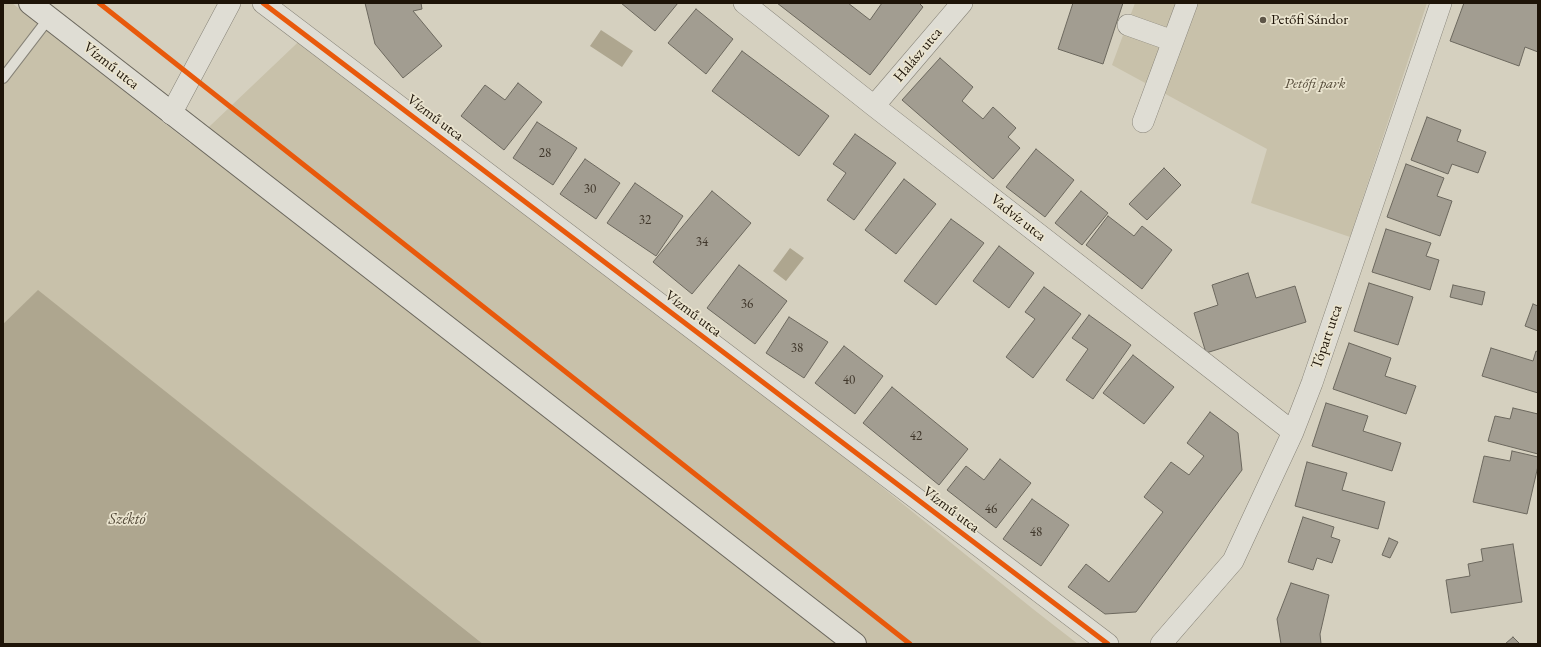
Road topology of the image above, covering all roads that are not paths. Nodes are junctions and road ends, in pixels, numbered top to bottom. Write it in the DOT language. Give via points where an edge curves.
graph roads {
  1 [pos="30,3"];
  2 [pos="230,3"];
  3 [pos="263,3"];
  4 [pos="744,3"];
  5 [pos="962,3"];
  6 [pos="1187,3"];
  7 [pos="1441,3"];
  8 [pos="49,18"];
  9 [pos="1128,25"];
  10 [pos="1173,40"];
  11 [pos="3,78"];
  12 [pos="874,106"];
  13 [pos="171,114"];
  14 [pos="1143,122"];
  15 [pos="1293,432"];
  16 [pos="855,644"];
  17 [pos="1108,644"];
  18 [pos="1161,644"];
  1 -- 8 [label="main road, Vízmű utca"];
  2 -- 13 [label="street"];
  3 -- 17 [label="street, Vízmű utca"];
  4 -- 12 [label="street, Vadvíz utca"];
  5 -- 12 [label="street, Halász utca"];
  6 -- 10 [label="street"];
  7 -- 15 [label="street, Tópart utca"];
  8 -- 11 [label="lane"];
  8 -- 13 [label="main road, Vízmű utca"];
  9 -- 10 [label="street"];
  10 -- 14 [label="street"];
  12 -- 15 [label="street, Vadvíz utca"];
  13 -- 16 [label="main road, Vízmű utca"];
  15 -- 18 [label="street, Tópart utca" via="1233,561"];
}
